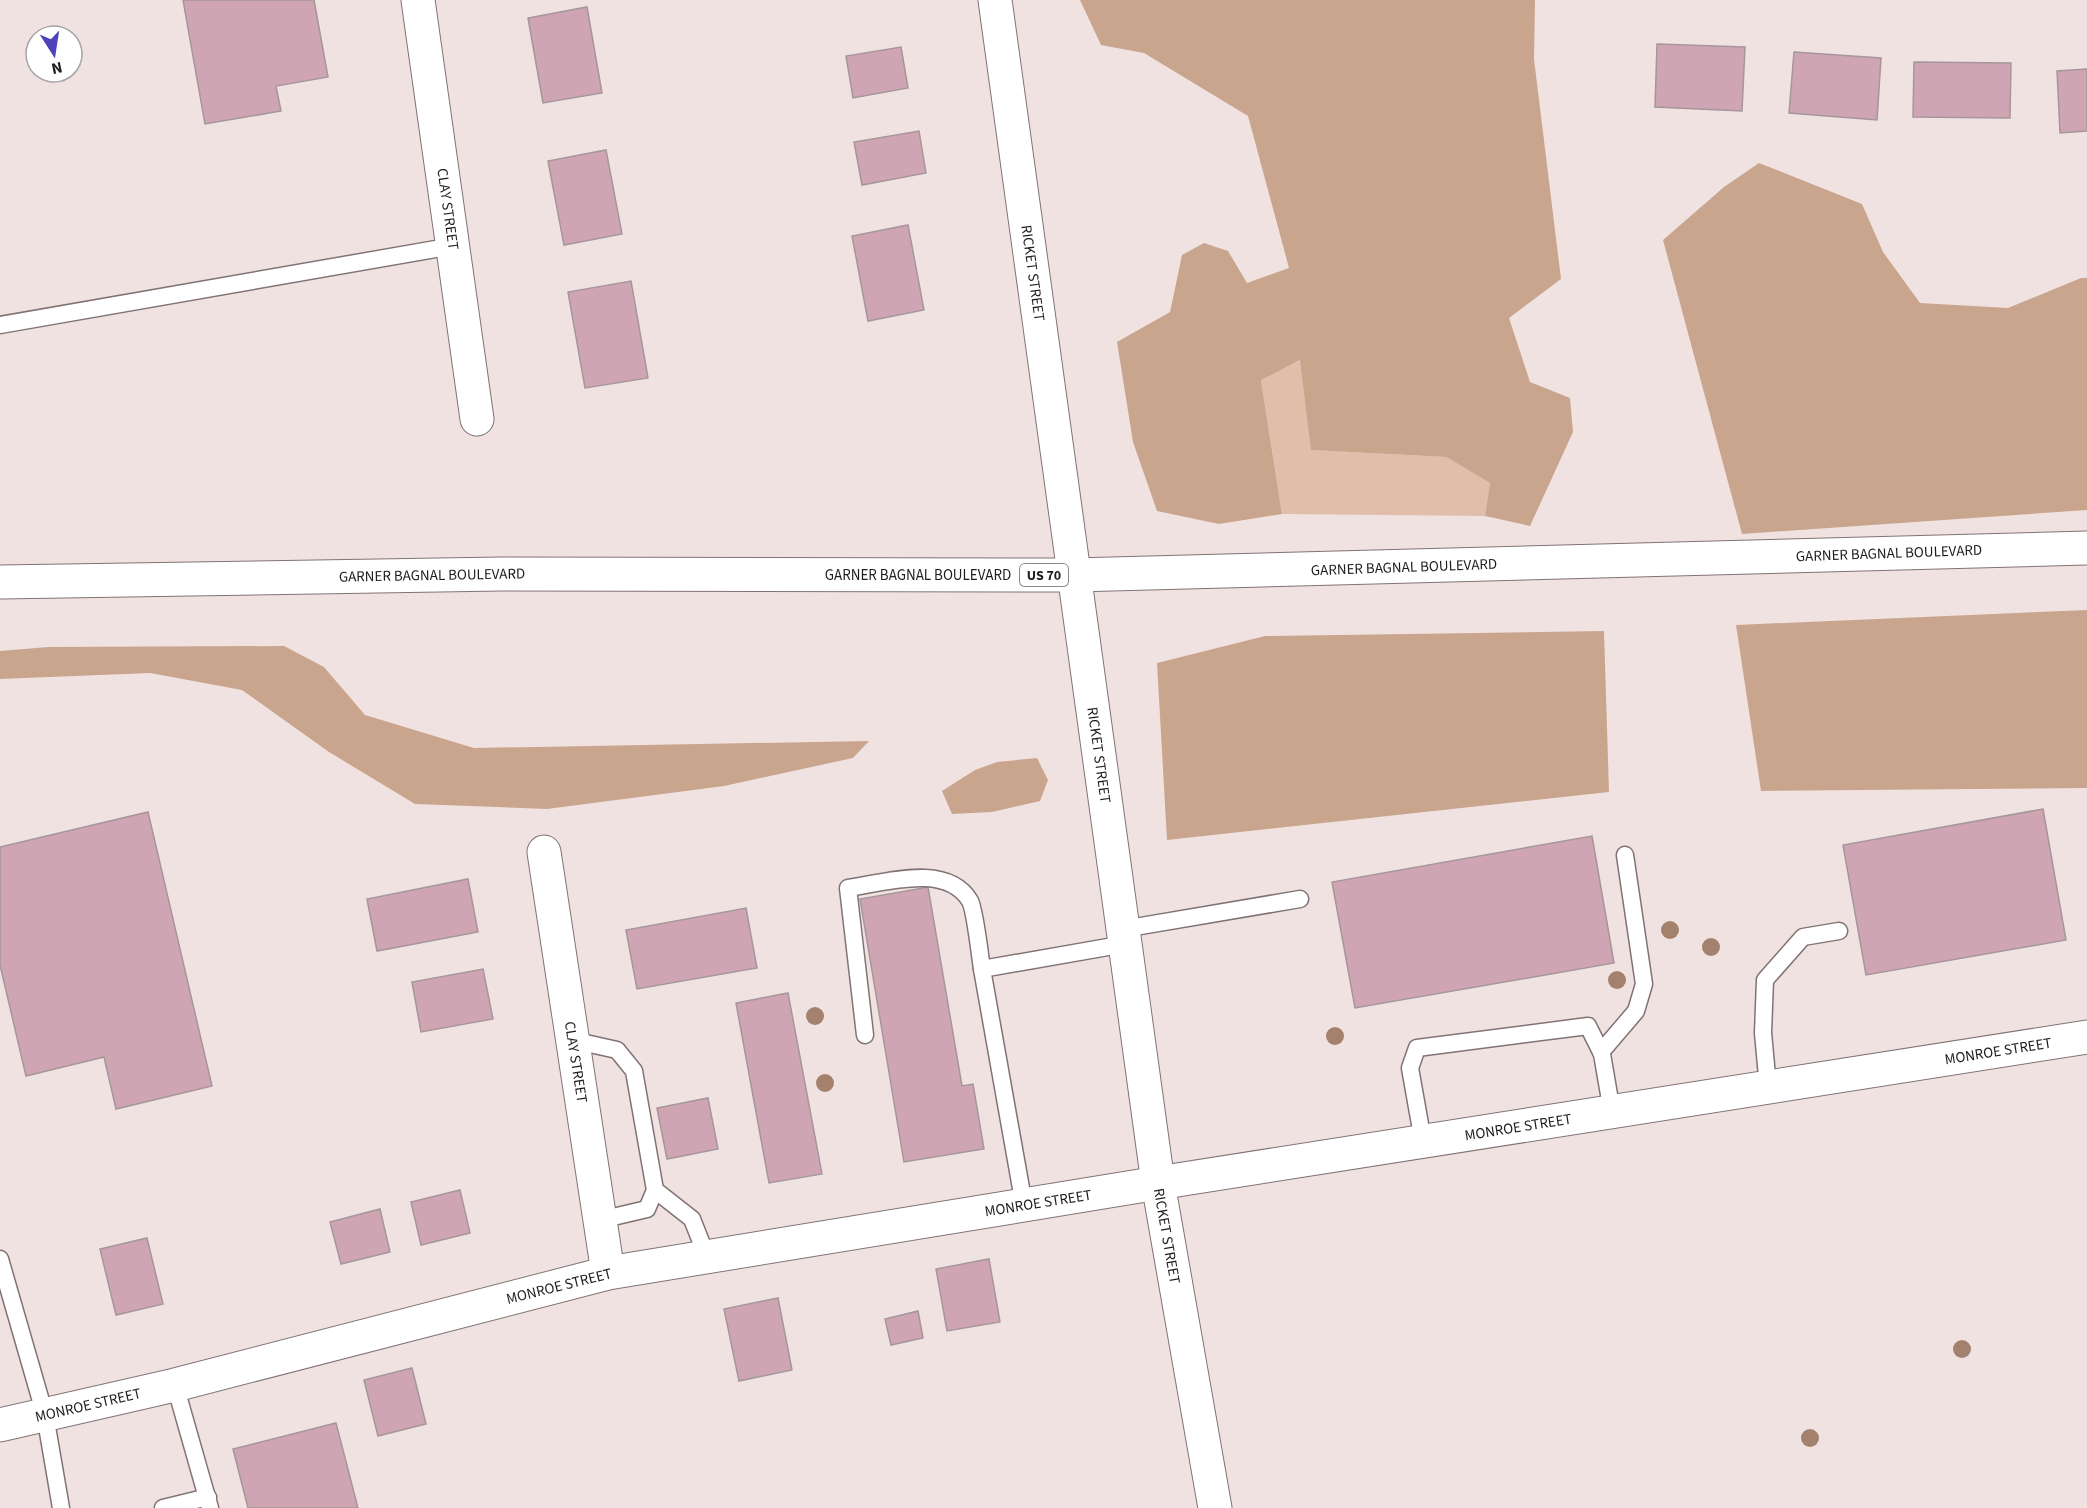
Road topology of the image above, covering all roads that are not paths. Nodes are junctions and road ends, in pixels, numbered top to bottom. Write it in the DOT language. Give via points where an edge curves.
graph roads {
  1 [pos="418,0"];
  2 [pos="995,0"];
  3 [pos="453,246"];
  4 [pos="0,325"];
  5 [pos="477,418"];
  6 [pos="2087,548"];
  7 [pos="1074,575"];
  8 [pos="0,582"];
  9 [pos="543,852"];
  10 [pos="1624,855"];
  11 [pos="1300,899"];
  12 [pos="1839,931"];
  13 [pos="1124,936"];
  14 [pos="982,969"];
  15 [pos="865,1035"];
  16 [pos="2087,1037"];
  17 [pos="572,1040"];
  18 [pos="1601,1052"];
  19 [pos="1768,1087"];
  20 [pos="1612,1112"];
  21 [pos="1423,1142"];
  22 [pos="1158,1183"];
  23 [pos="655,1190"];
  24 [pos="1024,1205"];
  25 [pos="600,1220"];
  26 [pos="707,1257"];
  27 [pos="0,1259"];
  28 [pos="608,1273"];
  29 [pos="176,1385"];
  30 [pos="45,1415"];
  31 [pos="0,1425"];
  32 [pos="209,1503"];
  33 [pos="61,1508"];
  34 [pos="163,1508"];
  35 [pos="1215,1508"];
  1 -- 3 [label="main road, CLAY STREET"];
  2 -- 7 [label="main road, RICKET STREET"];
  3 -- 4 [label="lane"];
  3 -- 5 [label="main road, CLAY STREET"];
  6 -- 7 [label="main road, GARNER BAGNAL BOULEVARD / US 70"];
  7 -- 8 [label="main road, GARNER BAGNAL BOULEVARD / US 70" via="501,574"];
  7 -- 13 [label="main road, RICKET STREET"];
  9 -- 17 [label="main road, CLAY STREET"];
  10 -- 18 [label="lane" via="1644,984 1636,1011"];
  11 -- 13 [label="lane"];
  12 -- 19 [label="lane" via="1803,937 1765,980 1763,1033"];
  13 -- 14 [label="lane"];
  13 -- 22 [label="main road, RICKET STREET"];
  14 -- 15 [label="lane" via="970,902 953,884 922,877 848,888"];
  14 -- 24 [label="lane"];
  16 -- 19 [label="main road, MONROE STREET"];
  17 -- 23 [label="lane" via="617,1050 634,1071"];
  17 -- 25 [label="main road, CLAY STREET"];
  18 -- 20 [label="lane"];
  18 -- 21 [label="lane" via="1588,1026 1417,1048 1410,1068"];
  19 -- 20 [label="main road, MONROE STREET"];
  20 -- 21 [label="main road, MONROE STREET"];
  21 -- 22 [label="main road, MONROE STREET"];
  22 -- 24 [label="main road, MONROE STREET"];
  22 -- 35 [label="main road, RICKET STREET"];
  23 -- 25 [label="lane" via="646,1209"];
  23 -- 26 [label="lane" via="692,1219"];
  24 -- 26 [label="main road, MONROE STREET"];
  25 -- 28 [label="main road, CLAY STREET"];
  26 -- 28 [label="main road, MONROE STREET"];
  27 -- 30 [label="lane"];
  28 -- 29 [label="main road, MONROE STREET"];
  29 -- 30 [label="main road, MONROE STREET"];
  29 -- 32 [label="lane"];
  30 -- 31 [label="main road, MONROE STREET"];
  30 -- 33 [label="lane"];
  32 -- 34 [label="lane"];
}
